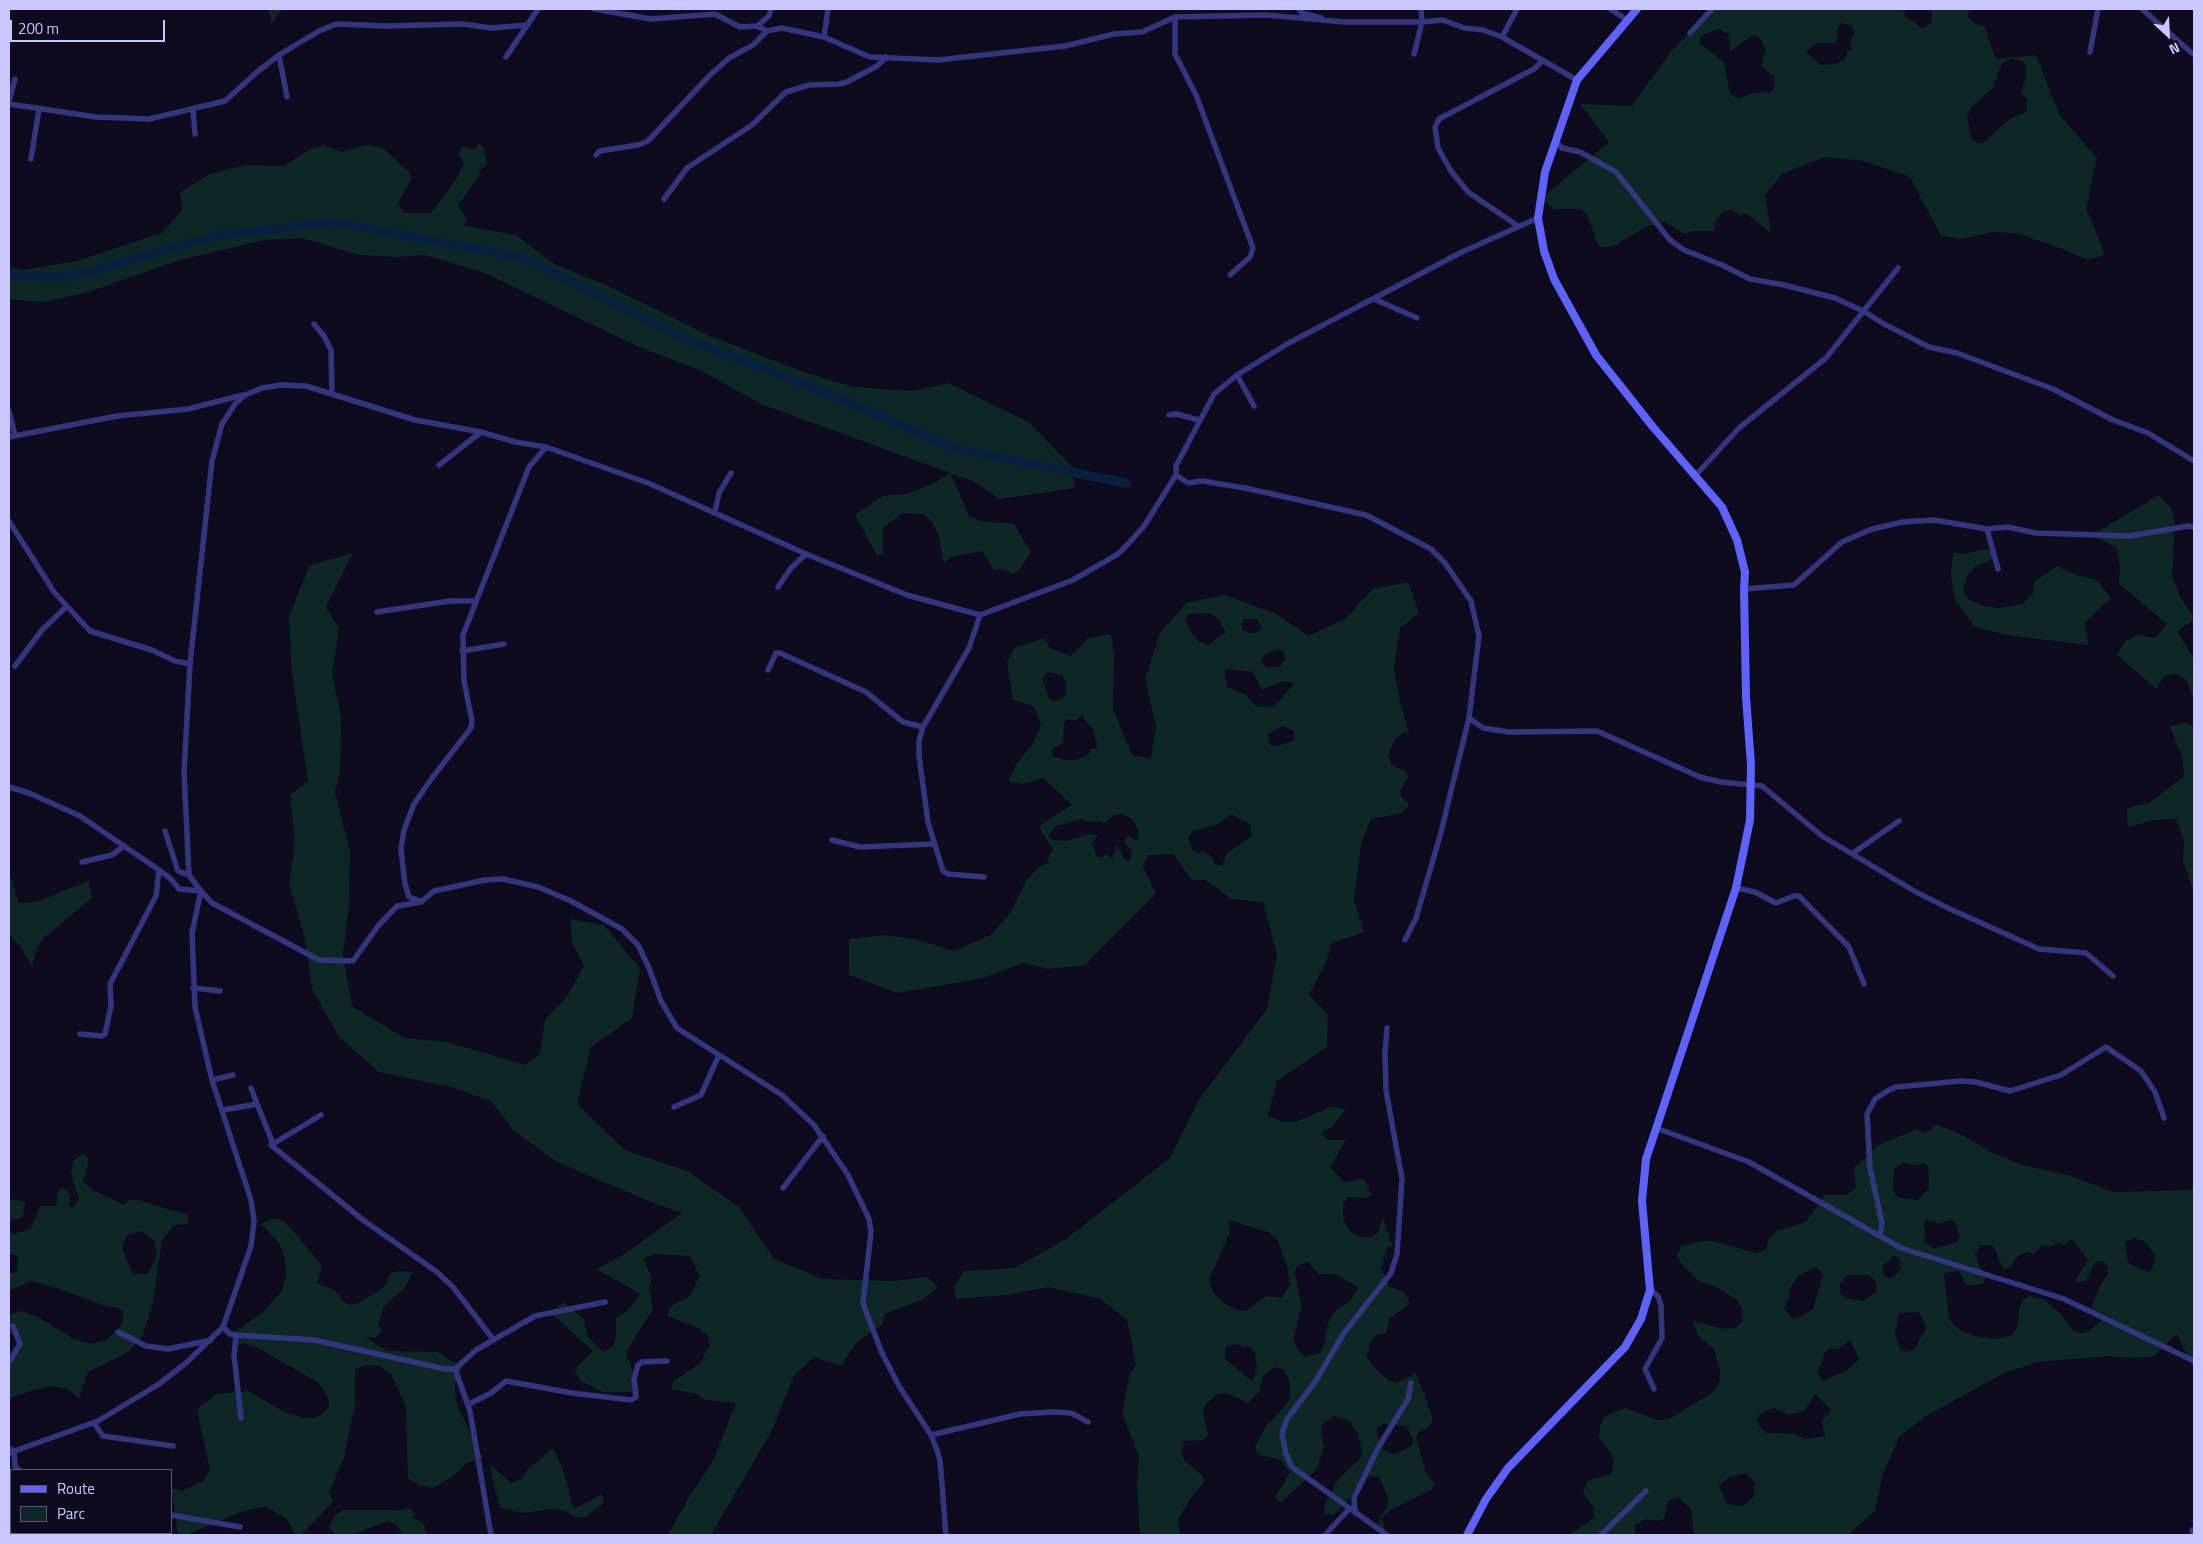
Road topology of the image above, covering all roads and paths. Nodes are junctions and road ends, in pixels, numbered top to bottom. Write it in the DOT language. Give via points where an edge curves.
graph roads {
  1 [pos="538,9"];
  2 [pos="595,9"];
  3 [pos="771,9"];
  4 [pos="828,9"];
  5 [pos="1299,9"];
  6 [pos="1421,9"];
  7 [pos="1517,9"];
  8 [pos="1610,9"];
  9 [pos="1637,9"];
  10 [pos="1712,9"];
  11 [pos="2098,9"];
  12 [pos="2142,9"];
  13 [pos="1175,17"];
  14 [pos="1627,20"];
  15 [pos="1333,21"];
  16 [pos="1422,22"];
  17 [pos="528,25"];
  18 [pos="757,26"];
  19 [pos="767,31"];
  20 [pos="1690,33"];
  21 [pos="824,37"];
  22 [pos="1502,37"];
  23 [pos="2090,52"];
  24 [pos="1414,54"];
  25 [pos="279,55"];
  26 [pos="2194,55"];
  27 [pos="506,57"];
  28 [pos="886,58"];
  29 [pos="1542,61"];
  30 [pos="15,79"];
  31 [pos="1576,80"];
  32 [pos="287,97"];
  33 [pos="9,103"];
  34 [pos="39,109"];
  35 [pos="193,110"];
  36 [pos="194,134"];
  37 [pos="1556,142"];
  38 [pos="596,155"];
  39 [pos="31,159"];
  40 [pos="664,198"];
  41 [pos="1538,218"];
  42 [pos="1518,226"];
  43 [pos="1898,268"];
  44 [pos="1230,275"];
  45 [pos="1374,299"];
  46 [pos="1865,312"];
  47 [pos="1417,318"];
  48 [pos="314,324"];
  49 [pos="1238,374"];
  50 [pos="332,394"];
  51 [pos="245,395"];
  52 [pos="1254,406"];
  53 [pos="9,411"];
  54 [pos="1169,416"];
  55 [pos="1199,420"];
  56 [pos="481,432"];
  57 [pos="12,437"];
  58 [pos="546,448"];
  59 [pos="2194,461"];
  60 [pos="439,465"];
  61 [pos="731,473"];
  62 [pos="1176,475"];
  63 [pos="1695,476"];
  64 [pos="715,512"];
  65 [pos="9,521"];
  66 [pos="2194,527"];
  67 [pos="1987,529"];
  68 [pos="806,554"];
  69 [pos="1998,568"];
  70 [pos="778,587"];
  71 [pos="1744,588"];
  72 [pos="474,601"];
  73 [pos="66,607"];
  74 [pos="377,612"];
  75 [pos="980,615"];
  76 [pos="504,644"];
  77 [pos="462,651"];
  78 [pos="190,664"];
  79 [pos="15,666"];
  80 [pos="768,670"];
  81 [pos="1469,718"];
  82 [pos="923,727"];
  83 [pos="1751,783"];
  84 [pos="9,788"];
  85 [pos="1899,821"];
  86 [pos="165,831"];
  87 [pos="832,840"];
  88 [pos="934,844"];
  89 [pos="124,846"];
  90 [pos="1853,853"];
  91 [pos="82,862"];
  92 [pos="160,870"];
  93 [pos="189,876"];
  94 [pos="984,877"];
  95 [pos="1736,888"];
  96 [pos="201,892"];
  97 [pos="421,902"];
  98 [pos="1405,940"];
  99 [pos="2113,976"];
  100 [pos="1864,984"];
  101 [pos="193,988"];
  102 [pos="220,991"];
  103 [pos="1387,1028"];
  104 [pos="80,1034"];
  105 [pos="719,1054"];
  106 [pos="233,1075"];
  107 [pos="212,1080"];
  108 [pos="250,1088"];
  109 [pos="257,1104"];
  110 [pos="674,1107"];
  111 [pos="223,1110"];
  112 [pos="321,1115"];
  113 [pos="2164,1118"];
  114 [pos="1656,1128"];
  115 [pos="823,1136"];
  116 [pos="271,1145"];
  117 [pos="783,1188"];
  118 [pos="1880,1235"];
  119 [pos="1650,1290"];
  120 [pos="604,1302"];
  121 [pos="13,1326"];
  122 [pos="223,1327"];
  123 [pos="118,1332"];
  124 [pos="236,1335"];
  125 [pos="213,1339"];
  126 [pos="493,1339"];
  127 [pos="667,1361"];
  128 [pos="9,1362"];
  129 [pos="2194,1362"];
  130 [pos="455,1369"];
  131 [pos="1411,1384"];
  132 [pos="1654,1389"];
  133 [pos="469,1404"];
  134 [pos="241,1418"];
  135 [pos="1088,1422"];
  136 [pos="94,1423"];
  137 [pos="931,1435"];
  138 [pos="173,1446"];
  139 [pos="10,1451"];
  140 [pos="18,1469"];
  141 [pos="1646,1491"];
  142 [pos="1349,1509"];
  143 [pos="1355,1513"];
  144 [pos="172,1515"];
  145 [pos="240,1527"];
  146 [pos="491,1535"];
  147 [pos="946,1535"];
  148 [pos="1325,1535"];
  149 [pos="1387,1535"];
  150 [pos="1467,1535"];
  151 [pos="1601,1535"];
  1 -- 17 [label="street"];
  2 -- 18 [label="street" via="651,19 715,14 734,25"];
  3 -- 18 [label="street" via="769,16"];
  4 -- 21 [label="street"];
  5 -- 15 [label="street" via="1302,13"];
  6 -- 16 [label="street"];
  7 -- 22 [label="street"];
  8 -- 14 [label="street"];
  9 -- 14 [label="main road"];
  10 -- 20 [label="street"];
  11 -- 23 [label="street"];
  12 -- 26 [label="street"];
  13 -- 15 [label="street" via="1266,16"];
  13 -- 28 [label="street" via="1142,32 1114,34 1065,46 956,60"];
  13 -- 44 [label="street" via="1175,54 1199,104 1253,248 1250,257"];
  14 -- 31 [label="main road"];
  15 -- 16 [label="street"];
  16 -- 22 [label="street" via="1443,20"];
  16 -- 24 [label="street"];
  17 -- 25 [label="street" via="491,28 463,24 336,24 319,30"];
  17 -- 27 [label="street"];
  18 -- 19 [label="street"];
  19 -- 21 [label="street" via="782,28"];
  19 -- 38 [label="street" via="753,45 729,58 710,75 648,142 600,151"];
  21 -- 28 [label="street" via="870,57"];
  22 -- 29 [label="street"];
  25 -- 32 [label="street"];
  25 -- 35 [label="street" via="225,101"];
  28 -- 40 [label="street" via="847,82 809,85 786,92 752,126 687,168"];
  29 -- 31 [label="street"];
  29 -- 42 [label="street" via="1534,69 1438,119 1435,127 1440,153 1468,192"];
  30 -- 33 [label="street"];
  31 -- 37 [label="main road"];
  33 -- 34 [label="street"];
  34 -- 35 [label="street" via="128,119 149,119"];
  34 -- 39 [label="street"];
  35 -- 36 [label="street"];
  37 -- 41 [label="main road" via="1542,182"];
  37 -- 46 [label="street" via="1562,148 1580,152 1616,172 1670,240 1684,250 1750,279 1820,293"];
  41 -- 42 [label="street"];
  41 -- 63 [label="main road" via="1549,265 1582,332 1608,370"];
  42 -- 45 [label="street"];
  43 -- 46 [label="street"];
  45 -- 47 [label="street"];
  45 -- 49 [label="street" via="1287,344"];
  46 -- 59 [label="street" via="1929,347 1957,353 2053,389 2113,420 2148,432"];
  46 -- 63 [label="street" via="1826,358 1739,428"];
  48 -- 50 [label="street" via="331,350"];
  49 -- 52 [label="street"];
  49 -- 55 [label="street" via="1214,394"];
  50 -- 51 [label="street" via="306,386 287,385 262,388"];
  50 -- 56 [label="street" via="415,420"];
  51 -- 57 [label="street" via="188,410 112,417"];
  51 -- 78 [label="street" via="226,416 214,447"];
  53 -- 57 [label="street"];
  54 -- 55 [label="street" via="1176,414"];
  55 -- 62 [label="street" via="1176,466"];
  56 -- 58 [label="street"];
  56 -- 60 [label="street"];
  58 -- 64 [label="street" via="618,471"];
  58 -- 72 [label="street" via="529,467"];
  61 -- 64 [label="street" via="719,493"];
  62 -- 75 [label="street" via="1144,526 1118,554 1073,580"];
  62 -- 81 [label="street" via="1188,483 1202,481 1245,488 1366,515 1431,549 1466,592 1474,609 1479,632"];
  63 -- 71 [label="main road" via="1722,507 1732,526 1744,561"];
  64 -- 68 [label="street"];
  65 -- 73 [label="street"];
  66 -- 67 [label="street" via="2130,536 2036,533 2008,527"];
  67 -- 69 [label="street"];
  67 -- 71 [label="street" via="1940,520 1903,522 1872,529 1842,542 1794,585"];
  68 -- 70 [label="street" via="790,568"];
  68 -- 75 [label="street" via="907,596"];
  71 -- 83 [label="main road"];
  72 -- 74 [label="street" via="450,601"];
  72 -- 77 [label="street" via="462,635"];
  73 -- 78 [label="street" via="96,634 152,650 175,662"];
  73 -- 79 [label="street" via="42,630"];
  75 -- 82 [label="street" via="969,648"];
  76 -- 77 [label="street"];
  77 -- 97 [label="street" via="472,724 414,804 403,839 405,884 409,897"];
  78 -- 93 [label="street" via="184,772"];
  80 -- 82 [label="street" via="776,653 780,653 866,692 903,722"];
  81 -- 83 [label="street" via="1483,728 1509,732 1598,731 1700,777 1721,782"];
  81 -- 98 [label="street" via="1440,836 1416,918"];
  82 -- 88 [label="street" via="919,756"];
  83 -- 90 [label="street" via="1766,788 1808,826"];
  83 -- 95 [label="main road" via="1749,832"];
  84 -- 89 [label="street" via="29,793 80,816"];
  85 -- 90 [label="street"];
  86 -- 93 [label="street" via="178,871"];
  87 -- 88 [label="street" via="860,847"];
  88 -- 94 [label="street" via="946,873"];
  89 -- 91 [label="street" via="112,856"];
  89 -- 92 [label="street"];
  90 -- 99 [label="street" via="1948,908 2039,949 2086,953"];
  92 -- 96 [label="street" via="179,890"];
  92 -- 104 [label="street" via="156,896 110,984 111,1006 105,1034"];
  93 -- 96 [label="street"];
  95 -- 100 [label="street" via="1755,892 1776,903 1799,896 1849,947"];
  95 -- 114 [label="main road"];
  96 -- 97 [label="street" via="212,903 319,960 353,961 397,906"];
  96 -- 101 [label="street" via="192,933"];
  97 -- 105 [label="street" via="434,891 503,879 527,883 572,901 628,934 642,951 672,1022 684,1034"];
  101 -- 102 [label="street"];
  101 -- 107 [label="street"];
  103 -- 142 [label="street" via="1384,1053 1386,1090 1402,1179 1397,1254 1391,1273 1344,1333 1287,1419 1282,1433 1292,1467"];
  105 -- 110 [label="street" via="701,1095"];
  105 -- 115 [label="street" via="782,1095"];
  106 -- 107 [label="street"];
  107 -- 111 [label="street"];
  108 -- 109 [label="street"];
  109 -- 111 [label="street"];
  109 -- 116 [label="street"];
  111 -- 122 [label="street" via="251,1200 254,1221 251,1246"];
  112 -- 116 [label="street"];
  113 -- 118 [label="street" via="2155,1092 2140,1071 2106,1048 2061,1075 2010,1091 1961,1081 1889,1090 1875,1099 1867,1114 1870,1168 1882,1223"];
  114 -- 118 [label="street" via="1749,1162"];
  114 -- 119 [label="main road" via="1646,1159 1642,1190"];
  115 -- 117 [label="street"];
  115 -- 137 [label="street" via="848,1175 869,1219 870,1244 863,1304 899,1386"];
  116 -- 126 [label="street" via="363,1220 437,1272 453,1287"];
  118 -- 129 [label="street" via="1906,1250 2064,1299"];
  119 -- 132 [label="street" via="1658,1296 1661,1304 1662,1338 1645,1369"];
  119 -- 150 [label="main road" via="1641,1319 1625,1347 1512,1464 1486,1499"];
  120 -- 126 [label="street" via="535,1316"];
  121 -- 128 [label="street" via="20,1344"];
  122 -- 124 [label="street"];
  122 -- 125 [label="street"];
  123 -- 125 [label="street" via="146,1346 168,1350"];
  124 -- 130 [label="street" via="314,1340"];
  124 -- 134 [label="street" via="234,1355"];
  125 -- 136 [label="street" via="159,1384"];
  126 -- 130 [label="street"];
  127 -- 133 [label="street" via="638,1365 634,1379 636,1397 631,1400 506,1381"];
  130 -- 133 [label="street"];
  131 -- 143 [label="street" via="1408,1399 1378,1448 1354,1498"];
  133 -- 146 [label="street"];
  135 -- 137 [label="street" via="1071,1413 1020,1414"];
  136 -- 138 [label="street" via="104,1436"];
  136 -- 139 [label="street"];
  137 -- 147 [label="street" via="940,1460"];
  139 -- 140 [label="street"];
  141 -- 151 [label="street"];
  142 -- 143 [label="street"];
  142 -- 148 [label="street"];
  143 -- 149 [label="street"];
  144 -- 145 [label="street"];
}
